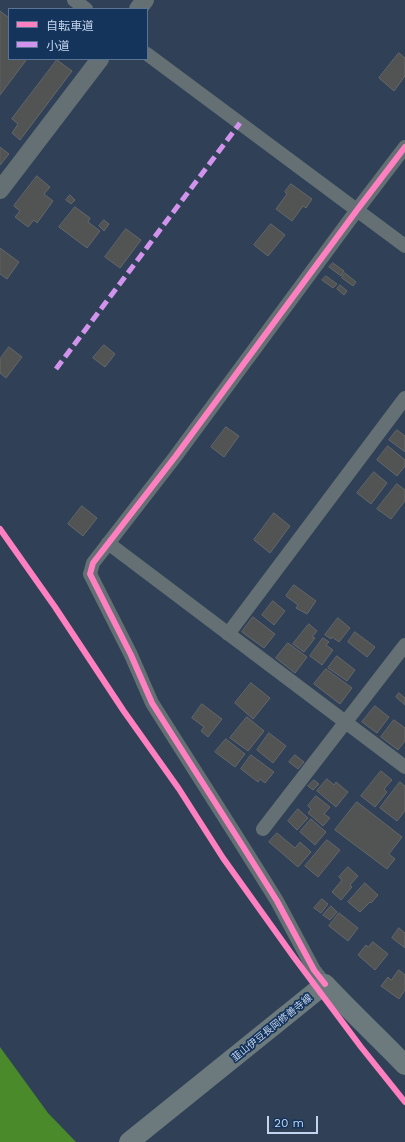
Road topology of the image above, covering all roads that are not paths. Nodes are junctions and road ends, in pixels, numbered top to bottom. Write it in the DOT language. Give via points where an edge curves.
graph roads {
  1 [pos="74,0"];
  2 [pos="145,0"];
  3 [pos="85,8"];
  4 [pos="139,8"];
  5 [pos="148,55"];
  6 [pos="99,60"];
  7 [pos="405,147"];
  8 [pos="0,190"];
  9 [pos="356,210"];
  10 [pos="405,246"];
  11 [pos="405,398"];
  12 [pos="108,543"];
  13 [pos="228,634"];
  14 [pos="405,646"];
  15 [pos="346,723"];
  16 [pos="405,767"];
  17 [pos="263,829"];
  18 [pos="320,988"];
  19 [pos="405,1065"];
  20 [pos="129,1142"];
  1 -- 3 [label="street"];
  2 -- 4 [label="street"];
  5 -- 9 [label="street"];
  6 -- 8 [label="street"];
  7 -- 9 [label="street"];
  9 -- 10 [label="street"];
  9 -- 12 [label="street"];
  11 -- 13 [label="street"];
  12 -- 13 [label="street"];
  12 -- 18 [label="street" via="93,563 90,574 152,703 277,901 314,970"];
  13 -- 15 [label="street"];
  14 -- 15 [label="street"];
  15 -- 16 [label="street"];
  15 -- 17 [label="street"];
  18 -- 19 [label="main road" via="348,1009"];
  18 -- 20 [label="main road, 韮山伊豆長岡修善寺線"];
}
